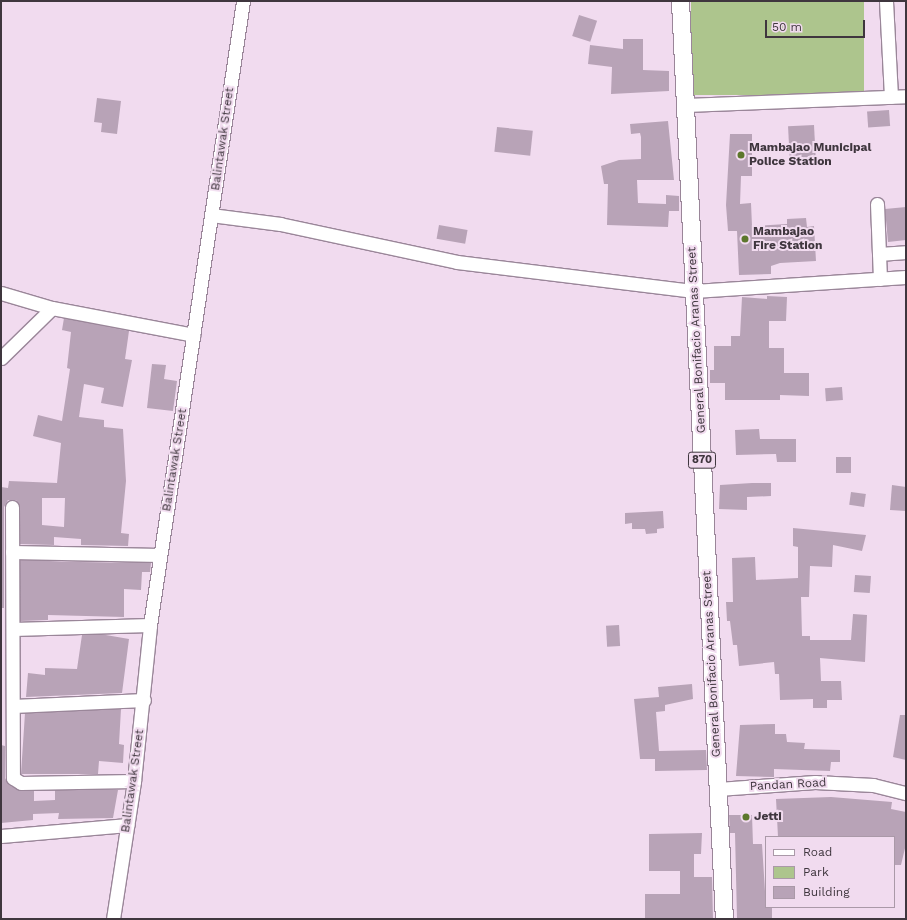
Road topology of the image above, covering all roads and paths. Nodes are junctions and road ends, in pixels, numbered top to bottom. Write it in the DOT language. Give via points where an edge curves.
graph roads {
  1 [pos="243,1"];
  2 [pos="680,1"];
  3 [pos="886,1"];
  4 [pos="906,96"];
  5 [pos="891,97"];
  6 [pos="686,104"];
  7 [pos="877,204"];
  8 [pos="212,215"];
  9 [pos="906,252"];
  10 [pos="879,254"];
  11 [pos="906,277"];
  12 [pos="880,279"];
  13 [pos="694,291"];
  14 [pos="1,293"];
  15 [pos="52,308"];
  16 [pos="193,335"];
  17 [pos="1,358"];
  18 [pos="12,507"];
  19 [pos="12,552"];
  20 [pos="160,555"];
  21 [pos="150,625"];
  22 [pos="13,629"];
  23 [pos="144,700"];
  24 [pos="13,706"];
  25 [pos="134,781"];
  26 [pos="718,789"];
  27 [pos="906,793"];
  28 [pos="128,825"];
  29 [pos="1,836"];
  30 [pos="113,919"];
  31 [pos="724,919"];
  1 -- 8 [label="street, Balintawak Street"];
  2 -- 6 [label="main road, General Bonifacio Aranas Street / 870"];
  3 -- 5 [label="street"];
  4 -- 5 [label="street"];
  5 -- 6 [label="street"];
  6 -- 13 [label="main road, General Bonifacio Aranas Street / 870"];
  7 -- 10 [label="street"];
  8 -- 13 [label="street" via="280,224 457,262"];
  8 -- 16 [label="street, Balintawak Street"];
  9 -- 10 [label="street"];
  10 -- 12 [label="street"];
  11 -- 12 [label="street"];
  12 -- 13 [label="street"];
  13 -- 26 [label="main road, General Bonifacio Aranas Street / 870"];
  14 -- 15 [label="street"];
  15 -- 16 [label="street"];
  15 -- 17 [label="street"];
  16 -- 20 [label="street, Balintawak Street"];
  18 -- 19 [label="street"];
  19 -- 20 [label="street"];
  19 -- 22 [label="street"];
  20 -- 21 [label="street, Balintawak Street"];
  21 -- 22 [label="street"];
  21 -- 23 [label="street, Balintawak Street"];
  22 -- 24 [label="street"];
  23 -- 24 [label="street"];
  23 -- 25 [label="street, Balintawak Street"];
  24 -- 25 [label="street" via="15,781"];
  25 -- 28 [label="street, Balintawak Street"];
  26 -- 27 [label="street, Pandan Road" via="815,782 873,785"];
  26 -- 31 [label="main road, General Bonifacio Aranas Street / 870"];
  28 -- 29 [label="street"];
  28 -- 30 [label="street, Balintawak Street"];
}
